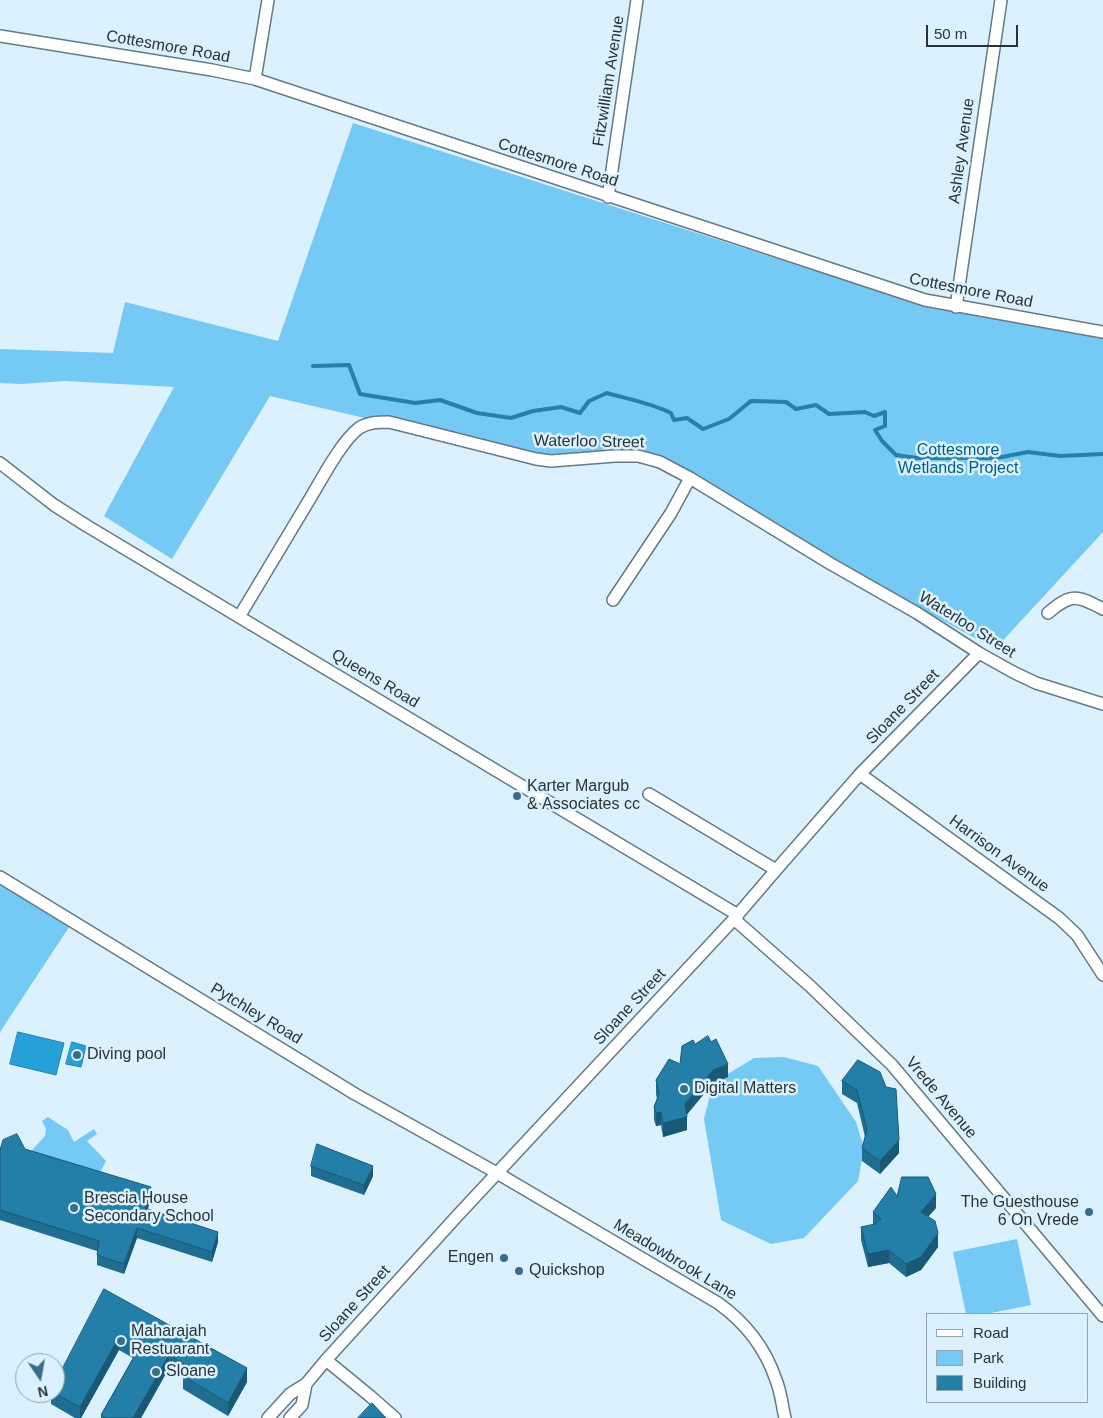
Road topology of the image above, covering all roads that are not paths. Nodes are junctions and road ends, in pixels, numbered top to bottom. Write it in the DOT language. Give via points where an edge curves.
graph roads {
  1 [pos="268,0"];
  2 [pos="637,0"];
  3 [pos="1001,0"];
  4 [pos="0,36"];
  5 [pos="255,80"];
  6 [pos="608,197"];
  7 [pos="956,306"];
  8 [pos="1103,332"];
  9 [pos="0,464"];
  10 [pos="690,478"];
  11 [pos="613,600"];
  12 [pos="1103,609"];
  13 [pos="1048,613"];
  14 [pos="239,617"];
  15 [pos="979,653"];
  16 [pos="1103,704"];
  17 [pos="860,774"];
  18 [pos="649,794"];
  19 [pos="776,870"];
  20 [pos="0,877"];
  21 [pos="736,917"];
  22 [pos="1103,975"];
  23 [pos="497,1173"];
  24 [pos="1103,1316"];
  25 [pos="326,1360"];
  26 [pos="306,1384"];
  27 [pos="268,1418"];
  28 [pos="290,1418"];
  29 [pos="395,1418"];
  30 [pos="785,1418"];
  1 -- 5 [label="street"];
  2 -- 6 [label="street, Fitzwilliam Avenue"];
  3 -- 7 [label="street, Ashley Avenue"];
  4 -- 5 [label="street, Cottesmore Road" via="212,70"];
  5 -- 6 [label="street, Cottesmore Road"];
  6 -- 7 [label="street, Cottesmore Road" via="899,293"];
  7 -- 8 [label="street, Cottesmore Road"];
  9 -- 14 [label="street, Queens Road" via="78,521"];
  10 -- 11 [label="street" via="671,513"];
  10 -- 14 [label="street, Waterloo Street" via="648,458 536,460 402,425 372,422 359,428 343,446"];
  10 -- 15 [label="street, Waterloo Street"];
  12 -- 13 [label="street" via="1089,601 1072,598"];
  14 -- 21 [label="street, Queens Road"];
  15 -- 16 [label="street, Waterloo Street" via="1036,683"];
  15 -- 17 [label="street, Sloane Street"];
  17 -- 19 [label="street, Sloane Street"];
  17 -- 22 [label="street, Harrison Avenue" via="1059,918 1077,935"];
  18 -- 19 [label="street"];
  19 -- 21 [label="street, Sloane Street"];
  20 -- 23 [label="street, Pytchley Road" via="355,1094"];
  21 -- 23 [label="street, Sloane Street"];
  21 -- 24 [label="street, Vrede Avenue" via="892,1065"];
  23 -- 25 [label="street, Sloane Street"];
  23 -- 30 [label="street, Meadowbrook Lane" via="735,1315 766,1356 777,1380"];
  25 -- 26 [label="street, Sloane Street"];
  25 -- 29 [label="street"];
  26 -- 27 [label="street, Sloane Street" via="290,1394"];
  26 -- 28 [label="street, Sloane Street" via="302,1405"];
}
